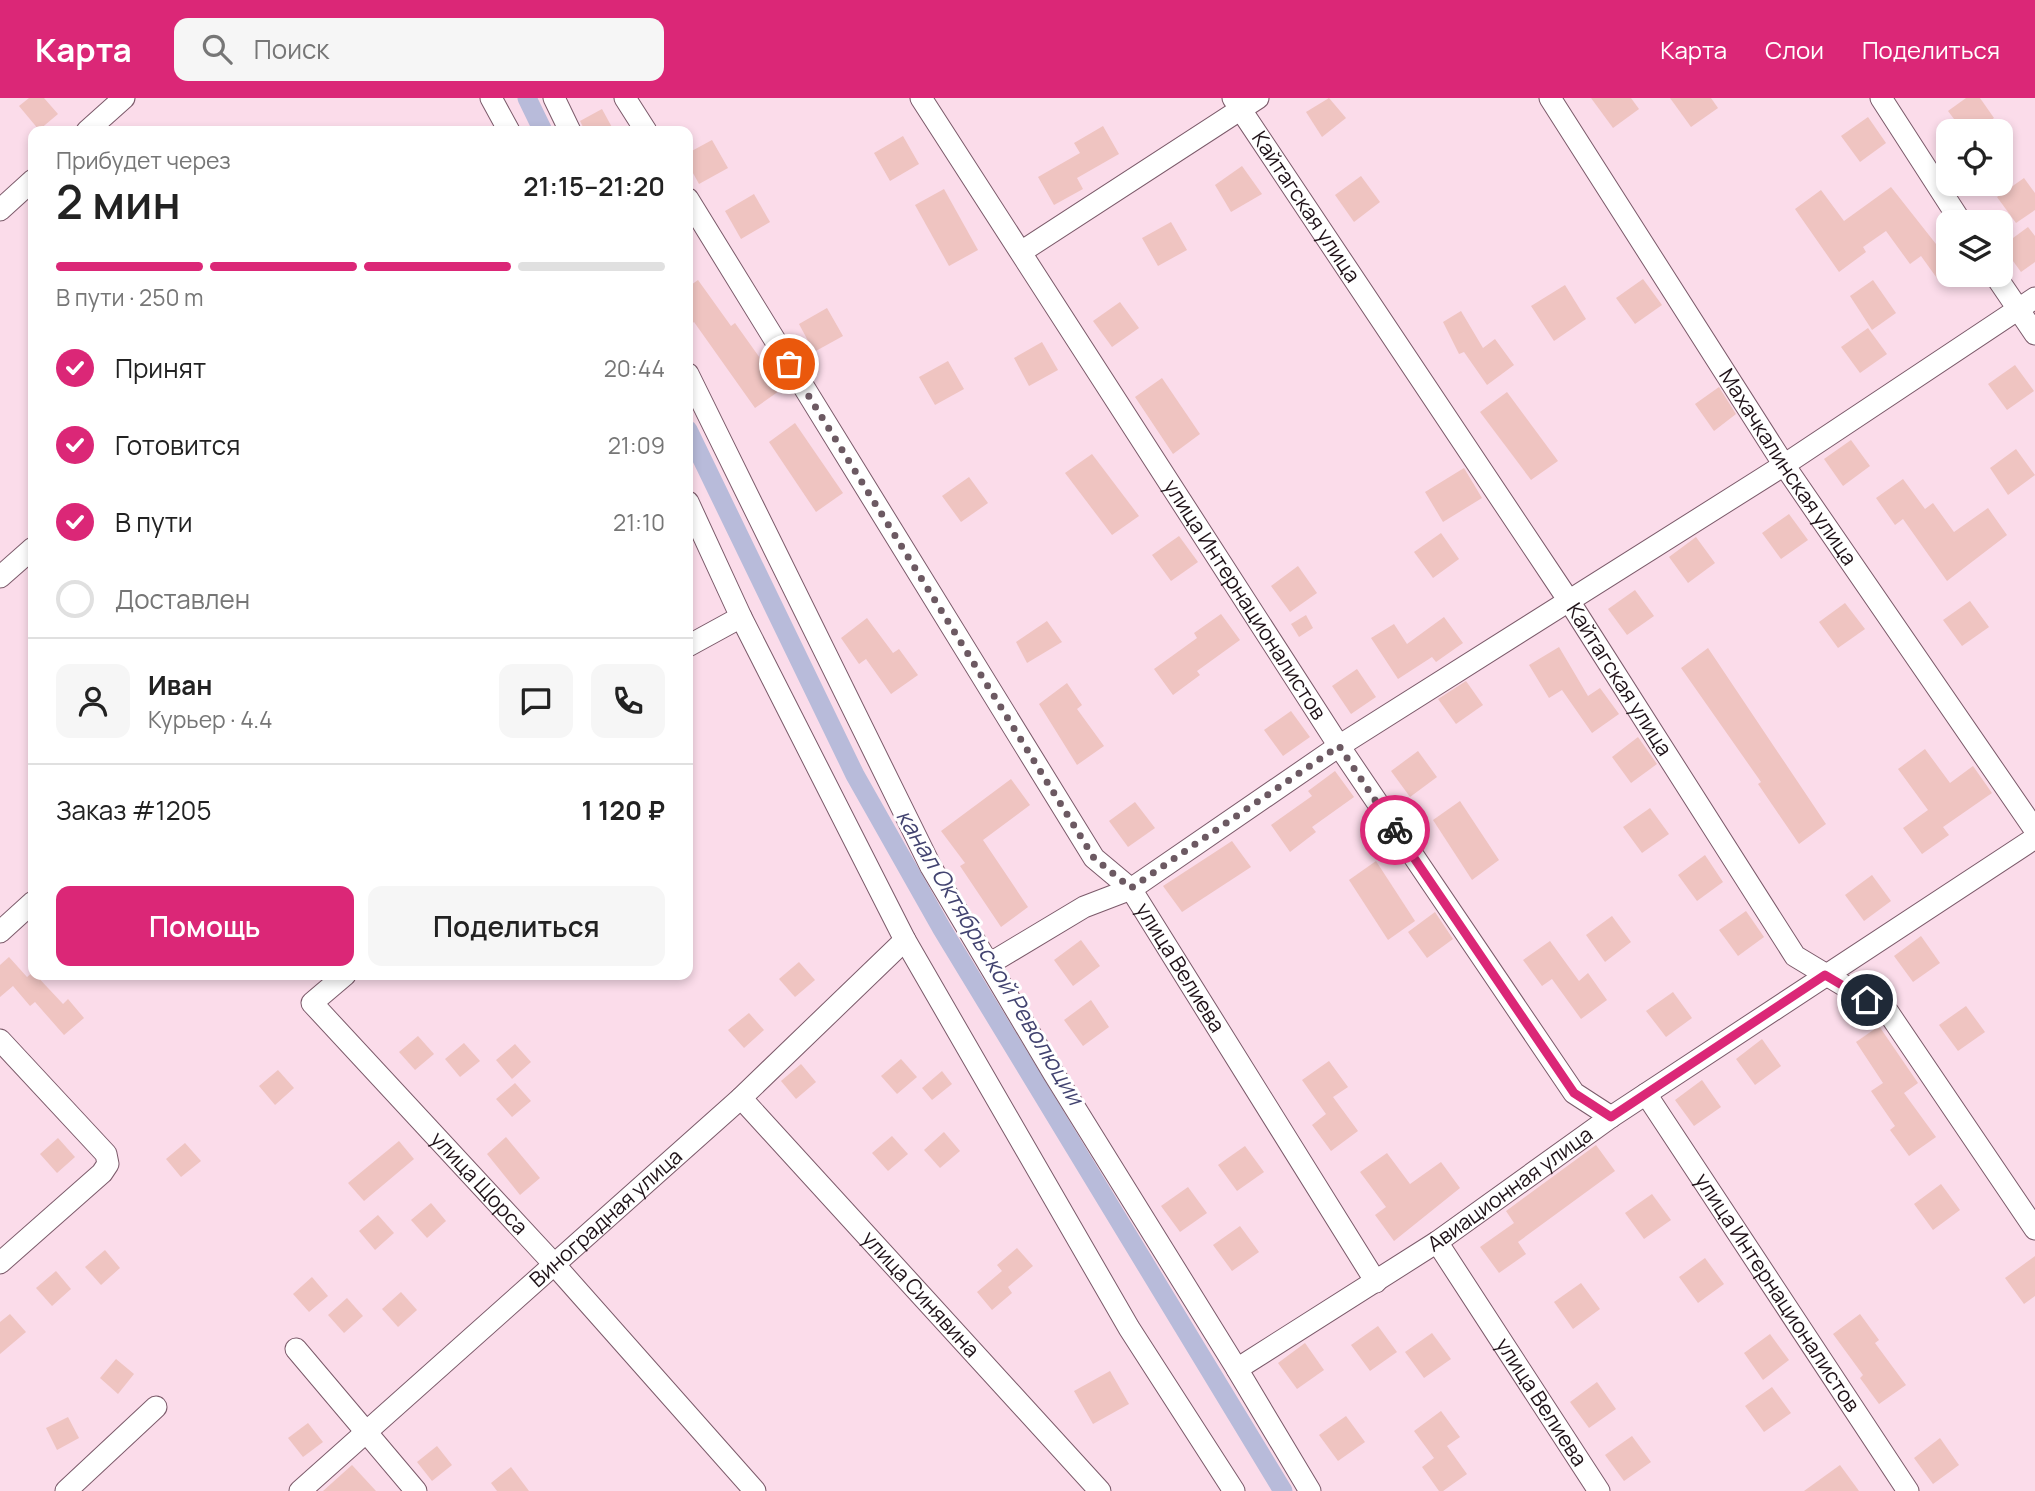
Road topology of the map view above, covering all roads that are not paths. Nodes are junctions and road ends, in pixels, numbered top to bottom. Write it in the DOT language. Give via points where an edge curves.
graph roads {
  1 [pos="124,98"];
  2 [pos="491,98"];
  3 [pos="554,98"];
  4 [pos="625,98"];
  5 [pos="921,98"];
  6 [pos="1550,98"];
  7 [pos="1881,98"];
  8 [pos="1244,102"];
  9 [pos="93,126"];
  10 [pos="506,126"];
  11 [pos="568,126"];
  12 [pos="643,126"];
  13 [pos="28,185"];
  14 [pos="693,207"];
  15 [pos="1953,210"];
  16 [pos="0,211"];
  17 [pos="1021,252"];
  18 [pos="2008,287"];
  19 [pos="2027,304"];
  20 [pos="2035,334"];
  21 [pos="693,384"];
  22 [pos="1784,465"];
  23 [pos="693,513"];
  24 [pos="28,552"];
  25 [pos="0,577"];
  26 [pos="1569,601"];
  27 [pos="741,617"];
  28 [pos="693,643"];
  29 [pos="1339,746"];
  30 [pos="2035,830"];
  31 [pos="2035,838"];
  32 [pos="1131,888"];
  33 [pos="28,907"];
  34 [pos="0,932"];
  35 [pos="905,940"];
  36 [pos="989,964"];
  37 [pos="1825,975"];
  38 [pos="339,980"];
  39 [pos="0,1040"];
  40 [pos="1647,1094"];
  41 [pos="741,1098"];
  42 [pos="1611,1117"];
  43 [pos="2035,1228"];
  44 [pos="1437,1242"];
  45 [pos="0,1263"];
  46 [pos="553,1263"];
  47 [pos="1376,1282"];
  48 [pos="296,1349"];
  49 [pos="1237,1369"];
  50 [pos="156,1407"];
  51 [pos="367,1431"];
  52 [pos="66,1491"];
  53 [pos="300,1491"];
  54 [pos="416,1491"];
  55 [pos="755,1491"];
  56 [pos="1100,1491"];
  57 [pos="1234,1491"];
  58 [pos="1310,1491"];
  59 [pos="1599,1491"];
  60 [pos="1908,1491"];
  1 -- 9 [label="street"];
  2 -- 10 [label="street"];
  3 -- 11 [label="street"];
  4 -- 12 [label="street"];
  5 -- 17 [label="street, улица Интернационалистов"];
  6 -- 22 [label="street, Махачкалинская улица"];
  7 -- 15 [label="street"];
  8 -- 17 [label="street"];
  8 -- 26 [label="street, Кайтагская улица"];
  13 -- 16 [label="street"];
  14 -- 32 [label="street, улица Велиева" via="1094,858"];
  17 -- 29 [label="street, улица Интернационалистов"];
  18 -- 19 [label="street"];
  19 -- 20 [label="street"];
  19 -- 22 [label="street"];
  21 -- 36 [label="street" via="931,867"];
  22 -- 26 [label="street"];
  22 -- 30 [label="street, Махачкалинская улица"];
  23 -- 27 [label="street"];
  24 -- 25 [label="street"];
  26 -- 29 [label="street"];
  26 -- 37 [label="street, Кайтагская улица" via="1795,956"];
  27 -- 28 [label="street"];
  27 -- 35 [label="street"];
  29 -- 32 [label="street"];
  29 -- 42 [label="street, улица Интернационалистов" via="1574,1093"];
  31 -- 37 [label="street, Авиационная улица"];
  32 -- 36 [label="street" via="1084,907"];
  32 -- 47 [label="street, улица Велиева"];
  33 -- 34 [label="street"];
  35 -- 41 [label="street, Виноградная улица"];
  35 -- 57 [label="street" via="1129,1328"];
  36 -- 49 [label="street"];
  37 -- 40 [label="street, Авиационная улица"];
  37 -- 43 [label="street, Кайтагская улица" via="1888,1012"];
  38 -- 46 [label="street, улица Щорса" via="312,1003"];
  39 -- 45 [label="street" via="106,1154 108,1164"];
  40 -- 42 [label="street, Авиационная улица"];
  40 -- 60 [label="street, улица Интернационалистов"];
  41 -- 46 [label="street, Виноградная улица"];
  41 -- 56 [label="street, улица Синявина"];
  42 -- 44 [label="street, Авиационная улица"];
  44 -- 47 [label="street, Авиационная улица"];
  44 -- 59 [label="street, улица Велиева"];
  46 -- 51 [label="street, Виноградная улица"];
  46 -- 55 [label="street, улица Щорса"];
  47 -- 49 [label="street, Авиационная улица"];
  48 -- 51 [label="street"];
  49 -- 58 [label="street"];
  50 -- 52 [label="street"];
  51 -- 53 [label="street, Виноградная улица"];
  51 -- 54 [label="street"];
}
